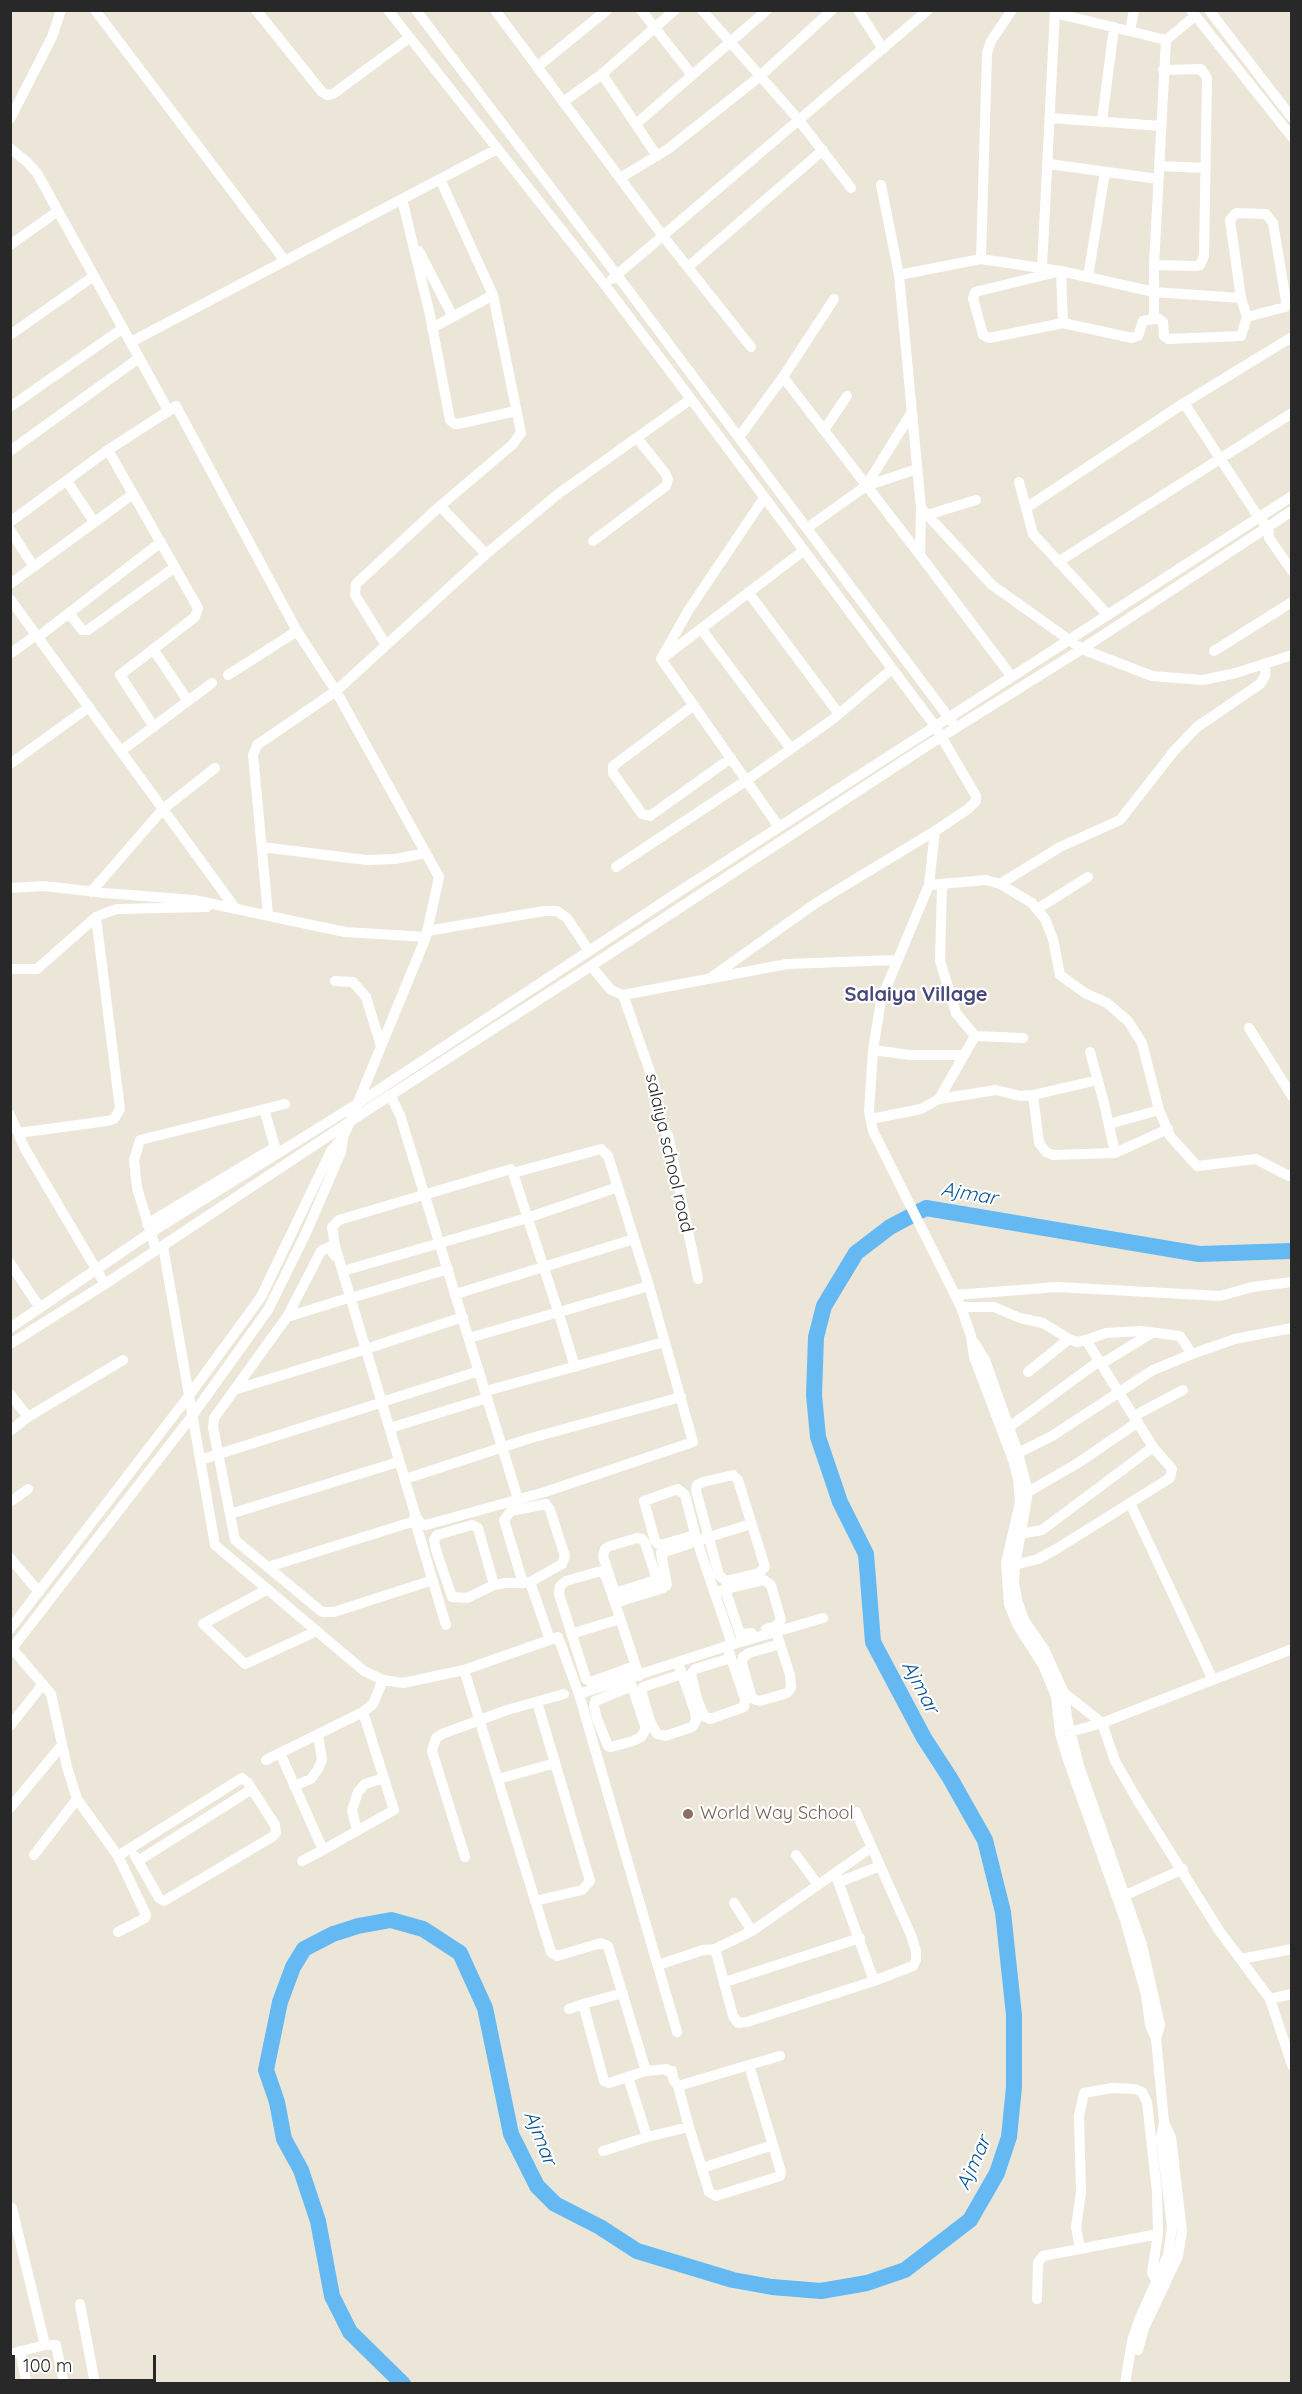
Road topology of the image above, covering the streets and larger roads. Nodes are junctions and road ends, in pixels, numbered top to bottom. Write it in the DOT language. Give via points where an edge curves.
graph roads {
  1 [pos="62,10"];
  2 [pos="95,10"];
  3 [pos="256,10"];
  4 [pos="388,10"];
  5 [pos="416,10"];
  6 [pos="495,10"];
  7 [pos="607,10"];
  8 [pos="641,10"];
  9 [pos="675,10"];
  10 [pos="702,10"];
  11 [pos="832,10"];
  12 [pos="858,10"];
  13 [pos="1012,10"];
  14 [pos="1134,10"];
  15 [pos="1209,10"];
  16 [pos="765,11"];
  17 [pos="924,12"];
  18 [pos="1055,12"];
  19 [pos="1193,13"];
  20 [pos="656,27"];
  21 [pos="1114,27"];
  22 [pos="1131,31"];
  23 [pos="409,38"];
  24 [pos="1166,40"];
  25 [pos="729,43"];
  26 [pos="883,49"];
  27 [pos="537,67"];
  28 [pos="1163,70"];
  29 [pos="602,74"];
  30 [pos="692,75"];
  31 [pos="759,77"];
  32 [pos="563,102"];
  33 [pos="1051,118"];
  34 [pos="1292,118"];
  35 [pos="10,119"];
  36 [pos="798,119"];
  37 [pos="1102,122"];
  38 [pos="636,124"];
  39 [pos="1161,126"];
  40 [pos="1292,137"];
  41 [pos="10,148"];
  42 [pos="497,149"];
  43 [pos="823,150"];
  44 [pos="657,156"];
  45 [pos="1049,164"];
  46 [pos="1159,165"];
  47 [pos="1206,168"];
  48 [pos="1105,172"];
  49 [pos="620,178"];
  50 [pos="440,179"];
  51 [pos="1158,179"];
  52 [pos="880,186"];
  53 [pos="851,188"];
  54 [pos="402,199"];
  55 [pos="58,211"];
  56 [pos="663,236"];
  57 [pos="411,238"];
  58 [pos="10,245"];
  59 [pos="981,259"];
  60 [pos="285,261"];
  61 [pos="1154,265"];
  62 [pos="688,267"];
  63 [pos="1042,268"];
  64 [pos="1061,271"];
  65 [pos="617,275"];
  66 [pos="899,275"];
  67 [pos="94,276"];
  68 [pos="1088,277"];
  69 [pos="605,285"];
  70 [pos="1154,292"];
  71 [pos="493,295"];
  72 [pos="1241,298"];
  73 [pos="834,299"];
  74 [pos="453,316"];
  75 [pos="1247,317"];
  76 [pos="1154,319"];
  77 [pos="1063,323"];
  78 [pos="123,328"];
  79 [pos="432,328"];
  80 [pos="10,335"];
  81 [pos="1292,337"];
  82 [pos="131,342"];
  83 [pos="751,347"];
  84 [pos="138,358"];
  85 [pos="783,377"];
  86 [pos="847,396"];
  87 [pos="691,399"];
  88 [pos="1184,403"];
  89 [pos="10,408"];
  90 [pos="168,411"];
  91 [pos="516,411"];
  92 [pos="912,412"];
  93 [pos="1292,413"];
  94 [pos="824,430"];
  95 [pos="739,437"];
  96 [pos="637,438"];
  97 [pos="108,450"];
  98 [pos="10,451"];
  99 [pos="1220,459"];
  100 [pos="917,469"];
  101 [pos="67,481"];
  102 [pos="1019,482"];
  103 [pos="867,486"];
  104 [pos="133,494"];
  105 [pos="1292,496"];
  106 [pos="764,498"];
  107 [pos="976,500"];
  108 [pos="440,506"];
  109 [pos="1026,508"];
  110 [pos="924,511"];
  111 [pos="1292,511"];
  112 [pos="1259,518"];
  113 [pos="10,522"];
  114 [pos="94,522"];
  115 [pos="1268,527"];
  116 [pos="807,528"];
  117 [pos="10,530"];
  118 [pos="593,541"];
  119 [pos="160,542"];
  120 [pos="803,550"];
  121 [pos="486,554"];
  122 [pos="920,555"];
  123 [pos="1058,562"];
  124 [pos="34,567"];
  125 [pos="175,567"];
  126 [pos="1292,571"];
  127 [pos="10,584"];
  128 [pos="748,592"];
  129 [pos="10,599"];
  130 [pos="1292,602"];
  131 [pos="69,613"];
  132 [pos="1108,615"];
  133 [pos="702,630"];
  134 [pos="297,631"];
  135 [pos="37,636"];
  136 [pos="1070,640"];
  137 [pos="386,645"];
  138 [pos="153,649"];
  139 [pos="1082,649"];
  140 [pos="1214,651"];
  141 [pos="10,654"];
  142 [pos="1292,655"];
  143 [pos="661,659"];
  144 [pos="1266,663"];
  145 [pos="892,669"];
  146 [pos="228,675"];
  147 [pos="1012,677"];
  148 [pos="212,683"];
  149 [pos="336,691"];
  150 [pos="188,701"];
  151 [pos="694,705"];
  152 [pos="89,707"];
  153 [pos="839,714"];
  154 [pos="949,718"];
  155 [pos="935,726"];
  156 [pos="154,727"];
  157 [pos="956,727"];
  158 [pos="941,737"];
  159 [pos="791,749"];
  160 [pos="121,751"];
  161 [pos="731,758"];
  162 [pos="10,764"];
  163 [pos="215,768"];
  164 [pos="747,780"];
  165 [pos="163,809"];
  166 [pos="779,827"];
  167 [pos="935,831"];
  168 [pos="262,847"];
  169 [pos="426,853"];
  170 [pos="616,867"];
  171 [pos="1089,878"];
  172 [pos="1000,884"];
  173 [pos="929,885"];
  174 [pos="942,885"];
  175 [pos="10,888"];
  176 [pos="91,892"];
  177 [pos="207,907"];
  178 [pos="235,908"];
  179 [pos="1037,909"];
  180 [pos="268,914"];
  181 [pos="96,917"];
  182 [pos="427,934"];
  183 [pos="602,942"];
  184 [pos="589,951"];
  185 [pos="609,954"];
  186 [pos="896,960"];
  187 [pos="591,966"];
  188 [pos="10,969"];
  189 [pos="710,978"];
  190 [pos="334,981"];
  191 [pos="623,994"];
  192 [pos="1249,1028"];
  193 [pos="975,1036"];
  194 [pos="1023,1038"];
  195 [pos="381,1046"];
  196 [pos="873,1050"];
  197 [pos="1090,1052"];
  198 [pos="964,1055"];
  199 [pos="1098,1080"];
  200 [pos="390,1095"];
  201 [pos="1033,1095"];
  202 [pos="1292,1096"];
  203 [pos="939,1099"];
  204 [pos="285,1104"];
  205 [pos="357,1104"];
  206 [pos="264,1109"];
  207 [pos="1159,1110"];
  208 [pos="10,1115"];
  209 [pos="871,1119"];
  210 [pos="350,1122"];
  211 [pos="1109,1124"];
  212 [pos="1168,1129"];
  213 [pos="18,1133"];
  214 [pos="343,1137"];
  215 [pos="1115,1153"];
  216 [pos="513,1173"];
  217 [pos="1292,1174"];
  218 [pos="618,1187"];
  219 [pos="423,1194"];
  220 [pos="527,1218"];
  221 [pos="148,1228"];
  222 [pos="634,1239"];
  223 [pos="440,1242"];
  224 [pos="159,1248"];
  225 [pos="10,1263"];
  226 [pos="448,1269"];
  227 [pos="544,1269"];
  228 [pos="97,1270"];
  229 [pos="343,1271"];
  230 [pos="698,1279"];
  231 [pos="1292,1282"];
  232 [pos="105,1284"];
  233 [pos="649,1286"];
  234 [pos="456,1294"];
  235 [pos="955,1294"];
  236 [pos="349,1298"];
  237 [pos="961,1307"];
  238 [pos="40,1308"];
  239 [pos="558,1311"];
  240 [pos="287,1317"];
  241 [pos="463,1317"];
  242 [pos="10,1328"];
  243 [pos="1292,1328"];
  244 [pos="1152,1333"];
  245 [pos="971,1336"];
  246 [pos="469,1338"];
  247 [pos="1069,1340"];
  248 [pos="1086,1340"];
  249 [pos="664,1342"];
  250 [pos="10,1344"];
  251 [pos="365,1349"];
  252 [pos="1192,1354"];
  253 [pos="123,1360"];
  254 [pos="1100,1363"];
  255 [pos="575,1367"];
  256 [pos="479,1371"];
  257 [pos="1028,1372"];
  258 [pos="234,1390"];
  259 [pos="1183,1390"];
  260 [pos="1118,1391"];
  261 [pos="10,1394"];
  262 [pos="487,1395"];
  263 [pos="188,1397"];
  264 [pos="681,1397"];
  265 [pos="381,1403"];
  266 [pos="192,1416"];
  267 [pos="28,1417"];
  268 [pos="1136,1419"];
  269 [pos="390,1428"];
  270 [pos="1008,1428"];
  271 [pos="10,1431"];
  272 [pos="502,1447"];
  273 [pos="1153,1447"];
  274 [pos="1018,1453"];
  275 [pos="218,1454"];
  276 [pos="200,1460"];
  277 [pos="398,1462"];
  278 [pos="405,1479"];
  279 [pos="28,1489"];
  280 [pos="1028,1492"];
  281 [pos="518,1499"];
  282 [pos="10,1502"];
  283 [pos="1130,1503"];
  284 [pos="230,1514"];
  285 [pos="415,1521"];
  286 [pos="751,1524"];
  287 [pos="1020,1534"];
  288 [pos="700,1537"];
  289 [pos="10,1558"];
  290 [pos="1011,1564"];
  291 [pos="268,1568"];
  292 [pos="433,1580"];
  293 [pos="526,1582"];
  294 [pos="494,1585"];
  295 [pos="658,1585"];
  296 [pos="268,1589"];
  297 [pos="720,1590"];
  298 [pos="39,1592"];
  299 [pos="615,1603"];
  300 [pos="823,1618"];
  301 [pos="620,1619"];
  302 [pos="446,1625"];
  303 [pos="10,1629"];
  304 [pos="317,1631"];
  305 [pos="776,1632"];
  306 [pos="571,1634"];
  307 [pos="550,1640"];
  308 [pos="780,1644"];
  309 [pos="729,1645"];
  310 [pos="11,1648"];
  311 [pos="1292,1649"];
  312 [pos="731,1658"];
  313 [pos="680,1668"];
  314 [pos="464,1670"];
  315 [pos="634,1677"];
  316 [pos="383,1680"];
  317 [pos="1213,1680"];
  318 [pos="43,1684"];
  319 [pos="564,1694"];
  320 [pos="579,1694"];
  321 [pos="1060,1695"];
  322 [pos="537,1702"];
  323 [pos="363,1712"];
  324 [pos="480,1720"];
  325 [pos="1102,1723"];
  326 [pos="10,1726"];
  327 [pos="1070,1732"];
  328 [pos="318,1734"];
  329 [pos="62,1745"];
  330 [pos="280,1753"];
  331 [pos="266,1760"];
  332 [pos="555,1763"];
  333 [pos="384,1778"];
  334 [pos="498,1779"];
  335 [pos="294,1786"];
  336 [pos="252,1789"];
  337 [pos="77,1799"];
  338 [pos="10,1808"];
  339 [pos="856,1812"];
  340 [pos="357,1831"];
  341 [pos="872,1847"];
  342 [pos="130,1848"];
  343 [pos="323,1850"];
  344 [pos="796,1854"];
  345 [pos="34,1855"];
  346 [pos="118,1856"];
  347 [pos="465,1857"];
  348 [pos="138,1861"];
  349 [pos="302,1861"];
  350 [pos="880,1866"];
  351 [pos="1183,1869"];
  352 [pos="837,1877"];
  353 [pos="818,1885"];
  354 [pos="1126,1895"];
  355 [pos="158,1897"];
  356 [pos="536,1901"];
  357 [pos="734,1903"];
  358 [pos="147,1904"];
  359 [pos="1129,1919"];
  360 [pos="752,1931"];
  361 [pos="118,1932"];
  362 [pos="860,1938"];
  363 [pos="715,1949"];
  364 [pos="1292,1949"];
  365 [pos="1241,1959"];
  366 [pos="658,1965"];
  367 [pos="874,1981"];
  368 [pos="725,1982"];
  369 [pos="622,1993"];
  370 [pos="1292,1994"];
  371 [pos="1270,1999"];
  372 [pos="583,2004"];
  373 [pos="569,2009"];
  374 [pos="677,2032"];
  375 [pos="780,2056"];
  376 [pos="749,2065"];
  377 [pos="1292,2065"];
  378 [pos="646,2071"];
  379 [pos="628,2077"];
  380 [pos="678,2086"];
  381 [pos="689,2127"];
  382 [pos="647,2137"];
  383 [pos="773,2145"];
  384 [pos="603,2151"];
  385 [pos="702,2168"];
  386 [pos="11,2207"];
  387 [pos="1158,2234"];
  388 [pos="1080,2249"];
  389 [pos="1161,2283"];
  390 [pos="1036,2299"];
  391 [pos="80,2304"];
  392 [pos="45,2345"];
  393 [pos="15,2353"];
  394 [pos="27,2384"];
  395 [pos="64,2384"];
  396 [pos="95,2384"];
  397 [pos="1125,2384"];
  398 [pos="1132,2384"];
  1 -- 35 [label="street" via="52,38"];
  2 -- 60 [label="street"];
  3 -- 23 [label="street" via="327,95"];
  4 -- 23 [label="street"];
  5 -- 65 [label="street"];
  6 -- 27 [label="street"];
  7 -- 27 [label="street"];
  8 -- 20 [label="street"];
  9 -- 20 [label="street"];
  10 -- 25 [label="street"];
  11 -- 31 [label="street"];
  12 -- 26 [label="street"];
  13 -- 59 [label="street" via="987,53"];
  14 -- 22 [label="street"];
  15 -- 34 [label="street"];
  16 -- 25 [label="street"];
  17 -- 26 [label="street"];
  18 -- 21 [label="street"];
  18 -- 33 [label="street"];
  19 -- 24 [label="street"];
  19 -- 40 [label="street"];
  20 -- 29 [label="street"];
  20 -- 30 [label="street"];
  21 -- 22 [label="street"];
  21 -- 37 [label="street"];
  22 -- 24 [label="street"];
  23 -- 42 [label="street"];
  24 -- 28 [label="street"];
  25 -- 30 [label="street"];
  25 -- 31 [label="street"];
  26 -- 36 [label="street"];
  27 -- 32 [label="street"];
  28 -- 39 [label="street"];
  28 -- 47 [label="street" via="1201,69 1205,73"];
  29 -- 32 [label="street"];
  29 -- 38 [label="street"];
  30 -- 38 [label="street"];
  31 -- 36 [label="street"];
  31 -- 44 [label="street"];
  32 -- 49 [label="street"];
  33 -- 37 [label="street"];
  33 -- 45 [label="street"];
  36 -- 43 [label="street"];
  36 -- 56 [label="street"];
  37 -- 39 [label="street"];
  38 -- 44 [label="street"];
  39 -- 46 [label="street"];
  41 -- 55 [label="street" via="33,167"];
  42 -- 50 [label="street"];
  42 -- 69 [label="street"];
  43 -- 53 [label="street"];
  43 -- 62 [label="street"];
  44 -- 49 [label="street"];
  45 -- 48 [label="street"];
  45 -- 63 [label="street"];
  46 -- 47 [label="street"];
  46 -- 51 [label="street"];
  47 -- 61 [label="street" via="1204,256 1200,265"];
  48 -- 51 [label="street"];
  48 -- 68 [label="street"];
  49 -- 56 [label="street"];
  50 -- 54 [label="street"];
  50 -- 71 [label="street"];
  51 -- 61 [label="street"];
  52 -- 66 [label="street"];
  54 -- 57 [label="street"];
  54 -- 60 [label="street"];
  55 -- 58 [label="street"];
  55 -- 67 [label="street"];
  56 -- 62 [label="street"];
  56 -- 65 [label="street"];
  57 -- 74 [label="street"];
  57 -- 79 [label="street"];
  59 -- 63 [label="street"];
  59 -- 66 [label="street"];
  60 -- 82 [label="street"];
  61 -- 70 [label="street"];
  62 -- 83 [label="street"];
  63 -- 64 [label="street"];
  64 -- 68 [label="street"];
  64 -- 77 [label="street"];
  64 -- 77 [label="street" via="975,292 973,297 985,338"];
  65 -- 69 [label="street"];
  65 -- 95 [label="street"];
  66 -- 92 [label="street"];
  67 -- 78 [label="street"];
  67 -- 80 [label="street"];
  68 -- 70 [label="street"];
  69 -- 87 [label="street"];
  70 -- 72 [label="street"];
  70 -- 76 [label="street"];
  71 -- 74 [label="street"];
  71 -- 91 [label="street"];
  72 -- 75 [label="street"];
  72 -- 75 [label="street" via="1230,220 1236,213 1266,214 1273,223 1285,308"];
  73 -- 85 [label="street"];
  74 -- 79 [label="street"];
  75 -- 76 [label="street" via="1243,333 1237,337 1168,339 1163,322"];
  76 -- 77 [label="street" via="1143,321 1138,336 1132,338"];
  78 -- 82 [label="street"];
  78 -- 89 [label="street"];
  79 -- 91 [label="street" via="452,422"];
  81 -- 88 [label="street"];
  82 -- 84 [label="street"];
  84 -- 90 [label="street"];
  84 -- 98 [label="street"];
  85 -- 94 [label="street"];
  85 -- 95 [label="street"];
  86 -- 94 [label="street"];
  87 -- 96 [label="street"];
  87 -- 106 [label="street"];
  88 -- 99 [label="street"];
  88 -- 109 [label="street"];
  90 -- 97 [label="street"];
  90 -- 134 [label="street" via="176,406 179,409"];
  91 -- 108 [label="street" via="520,433 512,445"];
  92 -- 100 [label="street"];
  92 -- 103 [label="street"];
  93 -- 99 [label="street"];
  94 -- 103 [label="street"];
  95 -- 116 [label="street"];
  96 -- 118 [label="street" via="665,473 666,486"];
  96 -- 121 [label="street" via="558,494"];
  97 -- 101 [label="street"];
  97 -- 104 [label="street"];
  99 -- 112 [label="street"];
  99 -- 123 [label="street"];
  100 -- 103 [label="street"];
  100 -- 110 [label="street"];
  101 -- 113 [label="street"];
  101 -- 114 [label="street"];
  102 -- 109 [label="street"];
  103 -- 116 [label="street"];
  103 -- 122 [label="street"];
  104 -- 114 [label="street"];
  104 -- 119 [label="street"];
  105 -- 112 [label="street"];
  106 -- 120 [label="street"];
  106 -- 143 [label="street" via="688,611"];
  107 -- 110 [label="street"];
  108 -- 121 [label="street"];
  108 -- 137 [label="street" via="356,584 355,595"];
  109 -- 123 [label="street" via="1034,534"];
  110 -- 122 [label="street"];
  110 -- 136 [label="street" via="992,585"];
  111 -- 115 [label="street"];
  112 -- 115 [label="street"];
  112 -- 132 [label="street"];
  114 -- 124 [label="street"];
  115 -- 126 [label="street" via="1269,538"];
  115 -- 139 [label="street"];
  116 -- 154 [label="street"];
  117 -- 124 [label="street"];
  119 -- 125 [label="street"];
  119 -- 131 [label="street"];
  120 -- 128 [label="street"];
  120 -- 145 [label="street"];
  121 -- 137 [label="street"];
  122 -- 147 [label="street"];
  123 -- 132 [label="street"];
  124 -- 127 [label="street"];
  125 -- 131 [label="street" via="88,630 82,630"];
  125 -- 138 [label="street" via="198,613"];
  128 -- 133 [label="street"];
  128 -- 153 [label="street"];
  129 -- 135 [label="street"];
  130 -- 140 [label="street"];
  131 -- 135 [label="street"];
  132 -- 136 [label="street"];
  133 -- 143 [label="street"];
  133 -- 159 [label="street"];
  134 -- 146 [label="street"];
  134 -- 149 [label="street"];
  135 -- 141 [label="street"];
  135 -- 152 [label="street"];
  136 -- 139 [label="street"];
  136 -- 147 [label="street"];
  137 -- 149 [label="street"];
  138 -- 150 [label="street"];
  138 -- 156 [label="street" via="120,675"];
  139 -- 144 [label="street" via="1152,676 1203,680"];
  139 -- 157 [label="street"];
  142 -- 144 [label="street"];
  143 -- 151 [label="street"];
  144 -- 172 [label="street" via="1260,684 1197,727 1120,820 1060,848"];
  145 -- 153 [label="street"];
  145 -- 155 [label="street"];
  147 -- 154 [label="street"];
  148 -- 150 [label="street"];
  149 -- 168 [label="street" via="254,749"];
  149 -- 169 [label="street"];
  150 -- 156 [label="street"];
  151 -- 161 [label="street"];
  151 -- 161 [label="street" via="613,766 613,773 642,814 650,816"];
  152 -- 160 [label="street"];
  152 -- 162 [label="street"];
  153 -- 159 [label="street"];
  154 -- 155 [label="street"];
  154 -- 157 [label="street"];
  155 -- 158 [label="street"];
  155 -- 166 [label="street"];
  156 -- 160 [label="street"];
  157 -- 158 [label="street"];
  158 -- 167 [label="street" via="972,785 976,801"];
  158 -- 185 [label="street"];
  159 -- 164 [label="street"];
  160 -- 165 [label="street"];
  161 -- 164 [label="street"];
  163 -- 165 [label="street"];
  164 -- 166 [label="street"];
  164 -- 170 [label="street"];
  165 -- 176 [label="street"];
  165 -- 178 [label="street"];
  166 -- 183 [label="street"];
  167 -- 173 [label="street"];
  167 -- 189 [label="street" via="816,903"];
  168 -- 169 [label="street" via="366,860"];
  168 -- 180 [label="street"];
  169 -- 182 [label="street" via="439,877"];
  171 -- 179 [label="street"];
  172 -- 174 [label="street" via="974,880"];
  172 -- 179 [label="street"];
  173 -- 174 [label="street"];
  173 -- 186 [label="street"];
  174 -- 193 [label="street" via="940,962 956,1013"];
  175 -- 176 [label="street" via="44,886"];
  176 -- 178 [label="street" via="194,900"];
  177 -- 181 [label="street" via="117,909"];
  178 -- 180 [label="street"];
  179 -- 207 [label="street" via="1053,939 1060,975 1107,1003 1128,1021 1142,1043"];
  180 -- 182 [label="street" via="345,932"];
  181 -- 188 [label="street" via="37,969"];
  181 -- 213 [label="street" via="120,1109 114,1119 107,1121"];
  182 -- 184 [label="street" via="557,911 567,918"];
  182 -- 195 [label="street"];
  183 -- 184 [label="street"];
  183 -- 185 [label="street"];
  184 -- 205 [label="street"];
  185 -- 187 [label="street"];
  186 -- 189 [label="street" via="787,964"];
  186 -- 196 [label="street" via="881,1000"];
  187 -- 191 [label="street" via="611,990"];
  187 -- 200 [label="street"];
  189 -- 191 [label="street"];
  190 -- 195 [label="street" via="354,982 366,997"];
  191 -- 230 [label="street, salaiya school road" via="668,1135"];
  192 -- 202 [label="street"];
  193 -- 194 [label="street"];
  193 -- 198 [label="street"];
  195 -- 205 [label="street"];
  196 -- 198 [label="street"];
  196 -- 209 [label="street"];
  197 -- 199 [label="street"];
  198 -- 203 [label="street"];
  199 -- 201 [label="street"];
  199 -- 211 [label="street"];
  200 -- 210 [label="street"];
  200 -- 219 [label="street" via="400,1115"];
  201 -- 203 [label="street" via="996,1090"];
  201 -- 215 [label="street" via="1039,1143 1046,1152"];
  203 -- 209 [label="street" via="921,1109"];
  204 -- 206 [label="street"];
  205 -- 210 [label="street"];
  205 -- 221 [label="street"];
  206 -- 221 [label="street" via="275,1147"];
  206 -- 221 [label="street" via="140,1140 134,1160"];
  207 -- 211 [label="street"];
  207 -- 212 [label="street"];
  208 -- 213 [label="street"];
  209 -- 235 [label="street" via="873,1131"];
  210 -- 214 [label="street"];
  210 -- 224 [label="street"];
  211 -- 215 [label="street"];
  212 -- 215 [label="street"];
  212 -- 217 [label="street" via="1197,1166 1256,1159"];
  213 -- 228 [label="street"];
  214 -- 263 [label="street" via="331,1151 261,1297"];
  214 -- 266 [label="street" via="341,1152 306,1233 268,1310"];
  216 -- 218 [label="street" via="601,1149 608,1156"];
  216 -- 219 [label="street" via="511,1169"];
  216 -- 220 [label="street"];
  218 -- 220 [label="street"];
  218 -- 222 [label="street"];
  219 -- 223 [label="street"];
  219 -- 229 [label="street" via="339,1220 332,1227"];
  220 -- 223 [label="street"];
  220 -- 227 [label="street"];
  221 -- 224 [label="street"];
  221 -- 228 [label="street"];
  222 -- 227 [label="street"];
  222 -- 233 [label="street"];
  223 -- 226 [label="street"];
  223 -- 229 [label="street"];
  224 -- 232 [label="street"];
  224 -- 263 [label="street"];
  225 -- 238 [label="street"];
  226 -- 234 [label="street"];
  226 -- 236 [label="street"];
  227 -- 234 [label="street"];
  227 -- 239 [label="street"];
  228 -- 232 [label="street"];
  228 -- 238 [label="street"];
  229 -- 236 [label="street"];
  231 -- 235 [label="street" via="1220,1296 1057,1287"];
  232 -- 250 [label="street"];
  233 -- 239 [label="street"];
  233 -- 249 [label="street"];
  234 -- 241 [label="street"];
  235 -- 237 [label="street"];
  236 -- 240 [label="street"];
  236 -- 240 [label="street" via="333,1250 325,1247"];
  236 -- 251 [label="street"];
  237 -- 245 [label="street"];
  237 -- 247 [label="street" via="994,1307 1043,1323"];
  238 -- 242 [label="street"];
  239 -- 246 [label="street"];
  239 -- 255 [label="street"];
  240 -- 258 [label="street"];
  241 -- 246 [label="street"];
  241 -- 251 [label="street"];
  243 -- 252 [label="street" via="1235,1339"];
  244 -- 248 [label="street" via="1106,1334"];
  244 -- 252 [label="street" via="1180,1336"];
  244 -- 254 [label="street"];
  245 -- 270 [label="street" via="985,1360"];
  245 -- 290 [label="street" via="974,1357 1018,1479 1020,1502"];
  246 -- 256 [label="street"];
  247 -- 248 [label="street"];
  247 -- 257 [label="street"];
  248 -- 254 [label="street"];
  249 -- 255 [label="street"];
  249 -- 264 [label="street"];
  251 -- 258 [label="street"];
  251 -- 265 [label="street"];
  252 -- 260 [label="street" via="1153,1370"];
  253 -- 267 [label="street"];
  254 -- 260 [label="street"];
  254 -- 270 [label="street"];
  255 -- 262 [label="street"];
  256 -- 262 [label="street"];
  256 -- 265 [label="street"];
  258 -- 275 [label="street" via="214,1418"];
  259 -- 268 [label="street"];
  260 -- 268 [label="street"];
  260 -- 274 [label="street" via="1052,1436"];
  261 -- 267 [label="street"];
  262 -- 269 [label="street"];
  262 -- 272 [label="street"];
  263 -- 266 [label="street"];
  263 -- 298 [label="street"];
  264 -- 272 [label="street"];
  264 -- 281 [label="street" via="693,1442"];
  265 -- 269 [label="street"];
  265 -- 275 [label="street"];
  265 -- 277 [label="street"];
  266 -- 276 [label="street"];
  266 -- 310 [label="street"];
  267 -- 271 [label="street"];
  268 -- 273 [label="street"];
  268 -- 280 [label="street" via="1078,1462"];
  269 -- 278 [label="street"];
  270 -- 274 [label="street"];
  272 -- 278 [label="street"];
  272 -- 281 [label="street"];
  273 -- 283 [label="street" via="1172,1474"];
  273 -- 287 [label="street" via="1042,1530"];
  274 -- 280 [label="street"];
  275 -- 276 [label="street"];
  275 -- 284 [label="street"];
  276 -- 296 [label="street" via="215,1545"];
  277 -- 284 [label="street"];
  277 -- 285 [label="street"];
  278 -- 281 [label="street" via="420,1524"];
  279 -- 282 [label="street"];
  280 -- 287 [label="street"];
  283 -- 290 [label="street" via="1038,1559"];
  283 -- 317 [label="street"];
  284 -- 291 [label="street" via="235,1540"];
  285 -- 291 [label="street"];
  285 -- 292 [label="street"];
  286 -- 288 [label="street"];
  286 -- 288 [label="street" via="765,1567 759,1573 722,1579"];
  286 -- 288 [label="street" via="736,1476 703,1482 696,1491"];
  287 -- 290 [label="street"];
  288 -- 288 [label="street" via="658,1544 644,1502 682,1491"];
  288 -- 295 [label="street" via="661,1553 667,1585"];
  288 -- 297 [label="street"];
  289 -- 298 [label="street"];
  290 -- 321 [label="street" via="1017,1603 1044,1649"];
  291 -- 292 [label="street" via="322,1612 334,1612"];
  292 -- 302 [label="street"];
  293 -- 293 [label="street" via="562,1564 565,1556 546,1504 511,1511 504,1520"];
  293 -- 294 [label="street"];
  293 -- 307 [label="street"];
  294 -- 294 [label="street" via="467,1598 452,1597 436,1550 437,1535 472,1525 478,1528"];
  295 -- 295 [label="street" via="642,1539 605,1549 603,1556 615,1590"];
  295 -- 299 [label="street"];
  296 -- 304 [label="street"];
  296 -- 304 [label="street" via="202,1624 245,1664"];
  297 -- 297 [label="street" via="764,1580 771,1585 781,1620 776,1626 740,1634"];
  297 -- 309 [label="street"];
  298 -- 303 [label="street"];
  299 -- 301 [label="street"];
  299 -- 306 [label="street" via="601,1571 566,1581 559,1594"];
  300 -- 305 [label="street"];
  301 -- 306 [label="street"];
  301 -- 315 [label="street"];
  304 -- 316 [label="street" via="364,1671"];
  305 -- 308 [label="street"];
  305 -- 309 [label="street"];
  306 -- 315 [label="street" via="586,1679 591,1682"];
  307 -- 314 [label="street"];
  307 -- 320 [label="street" via="558,1637"];
  308 -- 308 [label="street" via="792,1688 787,1693 756,1700 742,1657"];
  309 -- 312 [label="street"];
  309 -- 313 [label="street"];
  310 -- 318 [label="street"];
  311 -- 317 [label="street"];
  312 -- 312 [label="street" via="691,1674 704,1716 710,1719 744,1707 745,1699"];
  313 -- 313 [label="street" via="643,1687 657,1734 665,1736 692,1727 696,1720"];
  313 -- 315 [label="street"];
  314 -- 316 [label="street" via="403,1683"];
  314 -- 324 [label="street"];
  315 -- 315 [label="street" via="595,1701 597,1719 608,1746 633,1741 646,1729"];
  315 -- 320 [label="street"];
  316 -- 323 [label="street" via="373,1704"];
  317 -- 325 [label="street"];
  318 -- 326 [label="street"];
  318 -- 329 [label="street" via="51,1694"];
  319 -- 322 [label="street"];
  320 -- 366 [label="street"];
  321 -- 325 [label="street"];
  321 -- 327 [label="street"];
  321 -- 359 [label="street" via="1060,1733 1067,1757 1086,1817"];
  322 -- 324 [label="street"];
  322 -- 332 [label="street"];
  323 -- 328 [label="street"];
  323 -- 333 [label="street"];
  324 -- 334 [label="street"];
  324 -- 347 [label="street" via="442,1734 436,1738 432,1751"];
  325 -- 327 [label="street"];
  325 -- 351 [label="street" via="1114,1761"];
  327 -- 354 [label="street"];
  328 -- 330 [label="street"];
  328 -- 335 [label="street" via="322,1760 318,1769 311,1779"];
  329 -- 337 [label="street"];
  329 -- 338 [label="street"];
  330 -- 331 [label="street"];
  330 -- 335 [label="street"];
  332 -- 334 [label="street"];
  332 -- 356 [label="street" via="590,1881 582,1890"];
  333 -- 340 [label="street" via="364,1784 358,1792 352,1810"];
  333 -- 340 [label="street" via="394,1810"];
  334 -- 356 [label="street"];
  335 -- 343 [label="street"];
  336 -- 342 [label="street" via="242,1778"];
  336 -- 348 [label="street"];
  336 -- 355 [label="street" via="276,1833 164,1901"];
  337 -- 345 [label="street"];
  337 -- 346 [label="street"];
  339 -- 341 [label="street"];
  340 -- 343 [label="street"];
  341 -- 350 [label="street"];
  341 -- 352 [label="street"];
  342 -- 346 [label="street"];
  342 -- 348 [label="street"];
  343 -- 349 [label="street"];
  344 -- 353 [label="street"];
  346 -- 361 [label="street" via="146,1915"];
  348 -- 355 [label="street"];
  350 -- 352 [label="street"];
  350 -- 367 [label="street" via="911,1935 916,1960 913,1966"];
  351 -- 354 [label="street"];
  351 -- 365 [label="street" via="1218,1929"];
  352 -- 353 [label="street"];
  352 -- 362 [label="street"];
  353 -- 360 [label="street"];
  354 -- 359 [label="street"];
  355 -- 358 [label="street"];
  356 -- 369 [label="street" via="551,1952 556,1956 601,1943 608,1946"];
  357 -- 360 [label="street"];
  359 -- 389 [label="street" via="1156,2039 1164,2121 1161,2137 1172,2227"];
  360 -- 363 [label="street"];
  362 -- 367 [label="street"];
  362 -- 368 [label="street"];
  363 -- 366 [label="street"];
  363 -- 368 [label="street"];
  364 -- 365 [label="street"];
  365 -- 371 [label="street"];
  366 -- 374 [label="street"];
  367 -- 368 [label="street" via="738,2023"];
  369 -- 372 [label="street"];
  369 -- 378 [label="street"];
  370 -- 371 [label="street"];
  371 -- 377 [label="street"];
  372 -- 373 [label="street"];
  372 -- 379 [label="street" via="604,2080 609,2083"];
  375 -- 376 [label="street"];
  376 -- 380 [label="street"];
  376 -- 383 [label="street"];
  378 -- 379 [label="street"];
  378 -- 380 [label="street" via="672,2071"];
  379 -- 382 [label="street"];
  380 -- 381 [label="street"];
  381 -- 382 [label="street"];
  381 -- 385 [label="street"];
  382 -- 384 [label="street"];
  383 -- 385 [label="street"];
  383 -- 385 [label="street" via="780,2176 716,2196 710,2192"];
  386 -- 392 [label="street"];
  387 -- 388 [label="street"];
  387 -- 388 [label="street" via="1147,2102 1142,2092 1135,2089 1089,2091 1084,2093 1079,2116 1081,2192 1076,2227"];
  387 -- 389 [label="street" via="1152,2273"];
  388 -- 390 [label="street" via="1040,2258"];
  389 -- 397 [label="street" via="1138,2320"];
  389 -- 398 [label="street" via="1144,2328"];
  391 -- 396 [label="street"];
  392 -- 393 [label="street"];
  392 -- 395 [label="street" via="56,2345"];
  393 -- 394 [label="street"];
}
